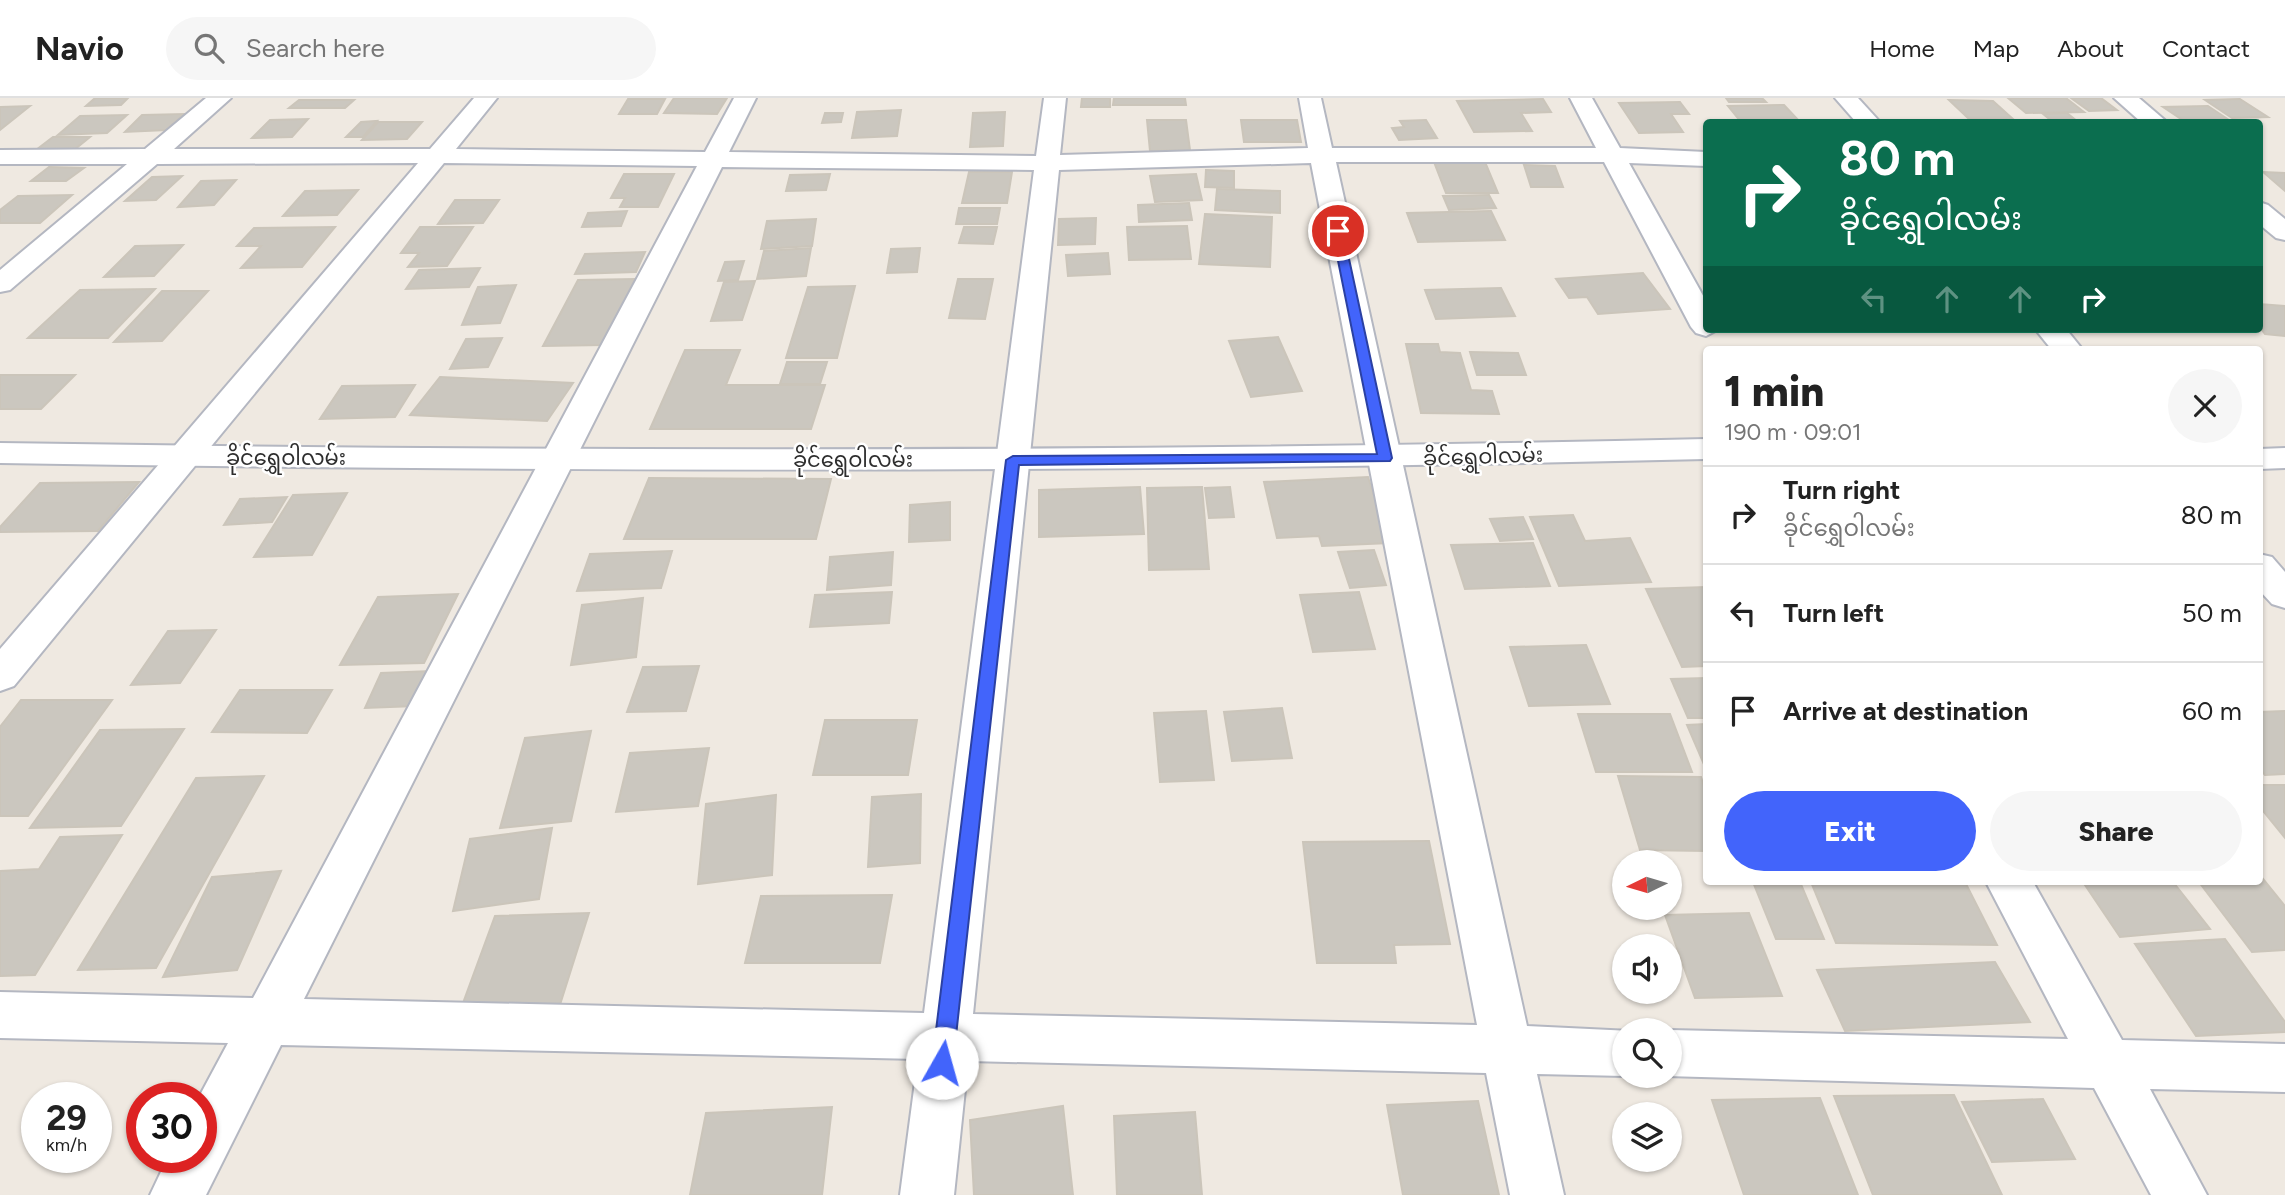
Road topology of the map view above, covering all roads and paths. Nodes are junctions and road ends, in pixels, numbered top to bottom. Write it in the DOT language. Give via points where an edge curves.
graph roads {
  1 [pos="220,98"];
  2 [pos="486,98"];
  3 [pos="745,98"];
  4 [pos="1055,98"];
  5 [pos="1310,98"];
  6 [pos="1581,98"];
  7 [pos="1846,98"];
  8 [pos="2125,98"];
  9 [pos="1865,119"];
  10 [pos="2151,119"];
  11 [pos="1322,155"];
  12 [pos="1613,155"];
  13 [pos="437,156"];
  14 [pos="0,157"];
  15 [pos="150,157"];
  16 [pos="713,158"];
  17 [pos="1703,159"];
  18 [pos="1047,163"];
  19 [pos="2263,213"];
  20 [pos="2285,232"];
  21 [pos="0,284"];
  22 [pos="1703,321"];
  23 [pos="1703,449"];
  24 [pos="0,453"];
  25 [pos="185,457"];
  26 [pos="558,458"];
  27 [pos="1385,458"];
  28 [pos="2285,458"];
  29 [pos="2263,459"];
  30 [pos="1013,460"];
  31 [pos="2263,570"];
  32 [pos="2285,595"];
  33 [pos="0,676"];
  34 [pos="2011,885"];
  35 [pos="0,1015"];
  36 [pos="267,1021"];
  37 [pos="945,1037"];
  38 [pos="1507,1050"];
  39 [pos="1612,1052"];
  40 [pos="1682,1054"];
  41 [pos="2108,1064"];
  42 [pos="2285,1068"];
  43 [pos="217,1117"];
  44 [pos="189,1173"];
  45 [pos="177,1195"];
  46 [pos="927,1195"];
  47 [pos="1537,1195"];
  48 [pos="2179,1195"];
  1 -- 15 [label="street"];
  2 -- 13 [label="street"];
  3 -- 16 [label="street"];
  4 -- 18 [label="street"];
  5 -- 11 [label="street"];
  6 -- 12 [label="street"];
  7 -- 9 [label="street"];
  8 -- 10 [label="street"];
  11 -- 12 [label="street"];
  11 -- 18 [label="street"];
  11 -- 27 [label="street"];
  12 -- 17 [label="street"];
  12 -- 22 [label="street"];
  13 -- 15 [label="street"];
  13 -- 16 [label="street"];
  13 -- 25 [label="street"];
  14 -- 15 [label="street"];
  15 -- 21 [label="street"];
  16 -- 18 [label="street"];
  16 -- 26 [label="street"];
  18 -- 30 [label="street"];
  19 -- 20 [label="street"];
  23 -- 27 [label="street, ခိုင်ရွှေဝါလမ်း"];
  24 -- 25 [label="street, ခိုင်ရွှေဝါလမ်း"];
  25 -- 26 [label="street, ခိုင်ရွှေဝါလမ်း"];
  25 -- 33 [label="street"];
  26 -- 30 [label="street, ခိုင်ရွှေဝါလမ်း"];
  26 -- 36 [label="street"];
  27 -- 30 [label="street, ခိုင်ရွှေဝါလမ်း"];
  27 -- 38 [label="street"];
  28 -- 29 [label="street"];
  30 -- 37 [label="street"];
  31 -- 32 [label="street"];
  34 -- 41 [label="street"];
  35 -- 36 [label="street"];
  36 -- 37 [label="street"];
  36 -- 43 [label="street"];
  37 -- 38 [label="street"];
  37 -- 46 [label="street"];
  38 -- 39 [label="street"];
  38 -- 47 [label="street"];
  40 -- 41 [label="street"];
  41 -- 42 [label="street"];
  41 -- 48 [label="street"];
  44 -- 45 [label="street"];
}
